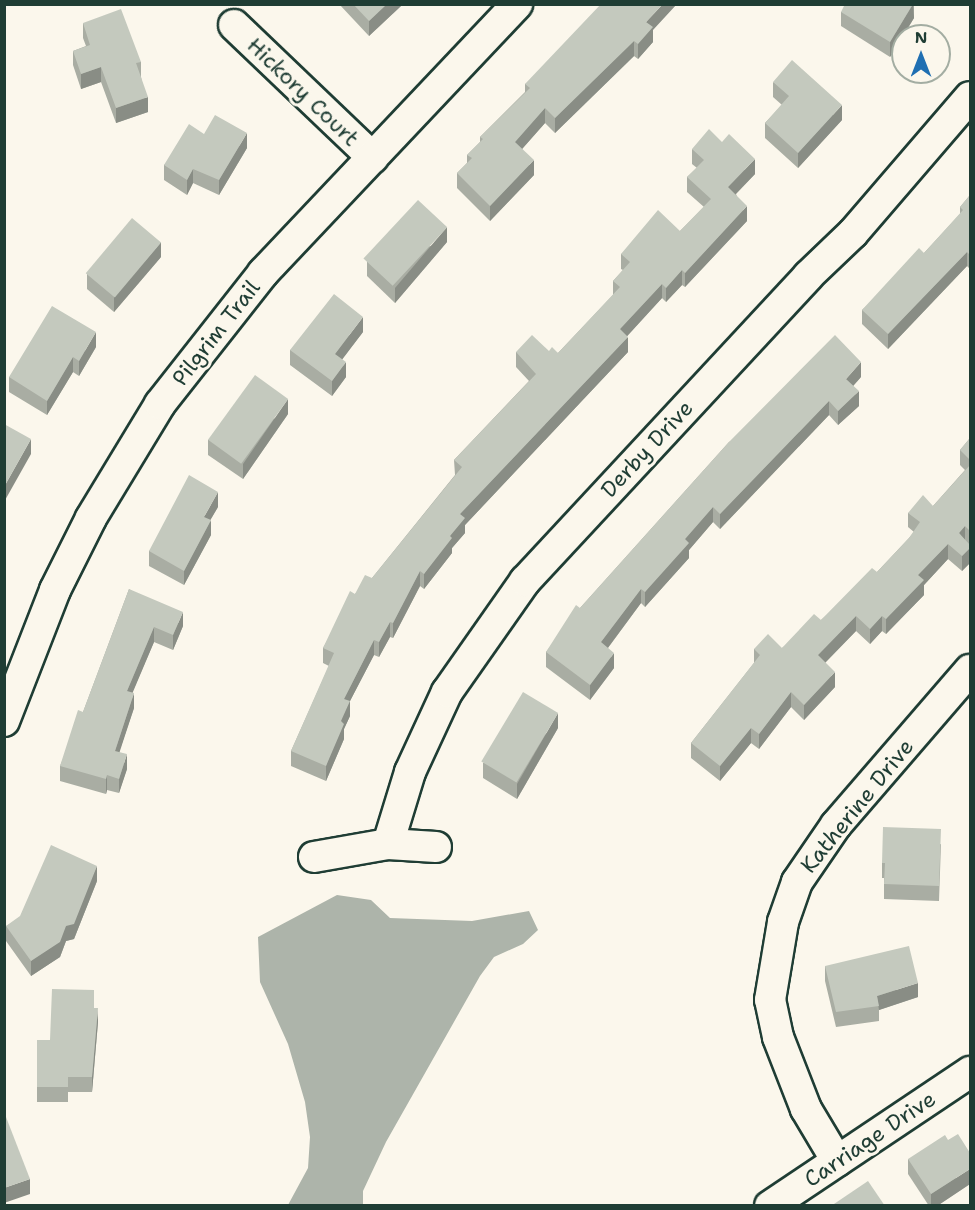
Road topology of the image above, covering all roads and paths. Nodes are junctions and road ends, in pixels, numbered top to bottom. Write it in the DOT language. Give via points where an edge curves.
graph roads {
  1 [pos="517,4"];
  2 [pos="234,26"];
  3 [pos="970,97"];
  4 [pos="373,158"];
  5 [pos="970,670"];
  6 [pos="6,712"];
  7 [pos="388,844"];
  8 [pos="436,847"];
  9 [pos="314,857"];
  10 [pos="970,1072"];
  11 [pos="837,1161"];
  12 [pos="770,1206"];
  1 -- 4 [label="street, Pilgrim Trail"];
  2 -- 4 [label="street, Hickory Court" via="317,109"];
  3 -- 7 [label="street, Derby Drive" via="853,233 808,276 525,581 447,692 410,772"];
  4 -- 6 [label="street, Pilgrim Trail" via="264,273 160,404 55,590"];
  5 -- 11 [label="street, Katherine Drive" via="836,825 797,882 783,922 770,1000 778,1037 806,1109"];
  7 -- 8 [label="street"];
  7 -- 9 [label="street"];
  10 -- 11 [label="street, Carriage Drive"];
  11 -- 12 [label="street, Carriage Drive"];
}
